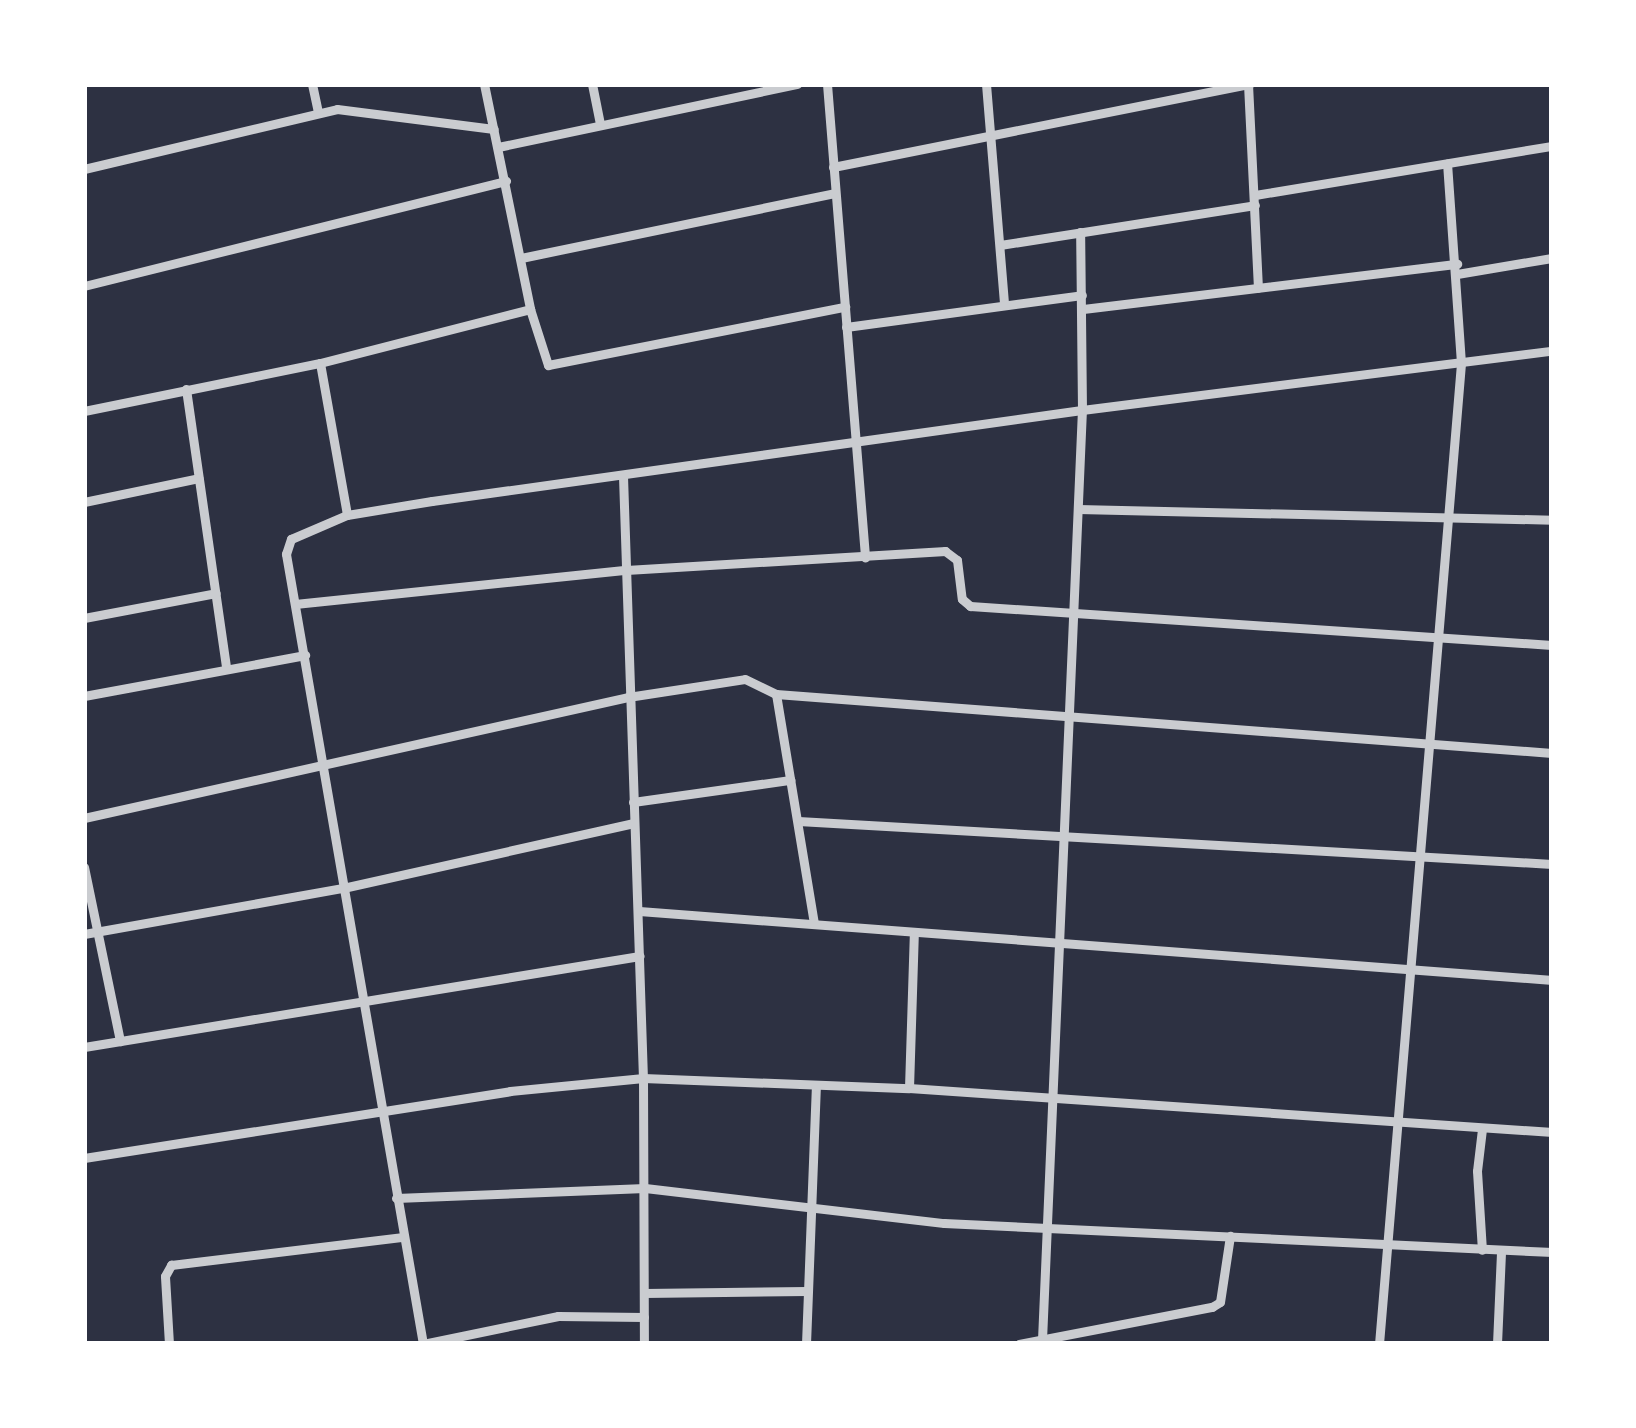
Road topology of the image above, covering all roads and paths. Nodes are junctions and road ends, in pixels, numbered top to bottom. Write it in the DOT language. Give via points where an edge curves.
graph roads {
  1 [pos="312,84"];
  2 [pos="484,84"];
  3 [pos="592,84"];
  4 [pos="705,84"];
  5 [pos="797,84"];
  6 [pos="827,84"];
  7 [pos="986,84"];
  8 [pos="1249,84"];
  9 [pos="708,101"];
  10 [pos="318,112"];
  11 [pos="600,124"];
  12 [pos="494,128"];
  13 [pos="992,137"];
  14 [pos="1552,146"];
  15 [pos="498,147"];
  16 [pos="1447,163"];
  17 [pos="833,167"];
  18 [pos="84,169"];
  19 [pos="506,181"];
  20 [pos="834,193"];
  21 [pos="1255,200"];
  22 [pos="1081,232"];
  23 [pos="1000,245"];
  24 [pos="520,258"];
  25 [pos="1552,258"];
  26 [pos="1457,269"];
  27 [pos="84,286"];
  28 [pos="1258,288"];
  29 [pos="1082,295"];
  30 [pos="1004,304"];
  31 [pos="844,308"];
  32 [pos="530,309"];
  33 [pos="1082,309"];
  34 [pos="846,327"];
  35 [pos="1552,351"];
  36 [pos="320,363"];
  37 [pos="1461,363"];
  38 [pos="186,389"];
  39 [pos="1082,410"];
  40 [pos="84,411"];
  41 [pos="856,443"];
  42 [pos="623,476"];
  43 [pos="199,478"];
  44 [pos="84,502"];
  45 [pos="1078,509"];
  46 [pos="347,515"];
  47 [pos="1451,518"];
  48 [pos="1552,520"];
  49 [pos="866,557"];
  50 [pos="626,570"];
  51 [pos="216,593"];
  52 [pos="295,604"];
  53 [pos="1074,612"];
  54 [pos="84,618"];
  55 [pos="1441,636"];
  56 [pos="1552,645"];
  57 [pos="305,655"];
  58 [pos="226,667"];
  59 [pos="776,694"];
  60 [pos="84,696"];
  61 [pos="628,698"];
  62 [pos="1067,717"];
  63 [pos="1430,745"];
  64 [pos="1552,753"];
  65 [pos="322,769"];
  66 [pos="790,780"];
  67 [pos="633,802"];
  68 [pos="84,818"];
  69 [pos="797,821"];
  70 [pos="634,824"];
  71 [pos="1062,833"];
  72 [pos="1419,856"];
  73 [pos="1552,864"];
  74 [pos="84,867"];
  75 [pos="343,888"];
  76 [pos="639,911"];
  77 [pos="814,923"];
  78 [pos="97,931"];
  79 [pos="914,932"];
  80 [pos="84,934"];
  81 [pos="1057,940"];
  82 [pos="640,956"];
  83 [pos="1410,969"];
  84 [pos="1552,980"];
  85 [pos="362,1001"];
  86 [pos="120,1041"];
  87 [pos="84,1047"];
  88 [pos="643,1078"];
  89 [pos="816,1084"];
  90 [pos="909,1088"];
  91 [pos="1051,1098"];
  92 [pos="381,1110"];
  93 [pos="1399,1123"];
  94 [pos="1482,1129"];
  95 [pos="1552,1132"];
  96 [pos="84,1158"];
  97 [pos="645,1188"];
  98 [pos="396,1198"];
  99 [pos="812,1206"];
  100 [pos="1047,1229"];
  101 [pos="1229,1236"];
  102 [pos="403,1237"];
  103 [pos="1390,1248"];
  104 [pos="1482,1250"];
  105 [pos="1501,1251"];
  106 [pos="1552,1252"];
  107 [pos="807,1292"];
  108 [pos="644,1293"];
  109 [pos="644,1317"];
  110 [pos="1042,1340"];
  111 [pos="169,1344"];
  112 [pos="423,1344"];
  113 [pos="644,1344"];
  114 [pos="806,1344"];
  115 [pos="1019,1344"];
  116 [pos="1379,1344"];
  117 [pos="1497,1344"];
  1 -- 10 [label="street"];
  2 -- 12 [label="street"];
  3 -- 11 [label="street"];
  4 -- 9 [label="street"];
  5 -- 9 [label="street"];
  6 -- 17 [label="street"];
  7 -- 13 [label="street"];
  8 -- 13 [label="street"];
  8 -- 21 [label="street"];
  9 -- 11 [label="street"];
  10 -- 12 [label="street" via="354,109"];
  10 -- 18 [label="street"];
  11 -- 15 [label="street"];
  12 -- 15 [label="street"];
  13 -- 17 [label="street"];
  13 -- 23 [label="street"];
  14 -- 16 [label="street"];
  15 -- 19 [label="street"];
  16 -- 21 [label="street"];
  16 -- 26 [label="street"];
  17 -- 20 [label="street"];
  19 -- 24 [label="street"];
  19 -- 27 [label="street"];
  20 -- 24 [label="street"];
  20 -- 31 [label="street"];
  21 -- 22 [label="street"];
  21 -- 28 [label="street"];
  22 -- 23 [label="street"];
  22 -- 29 [label="street"];
  23 -- 30 [label="street"];
  24 -- 32 [label="street"];
  25 -- 26 [label="street"];
  26 -- 28 [label="street"];
  26 -- 37 [label="street"];
  28 -- 33 [label="street"];
  29 -- 30 [label="street"];
  29 -- 33 [label="street"];
  30 -- 34 [label="street"];
  31 -- 32 [label="street" via="558,366 542,356"];
  31 -- 34 [label="street"];
  32 -- 36 [label="street"];
  33 -- 39 [label="street"];
  34 -- 41 [label="street"];
  35 -- 37 [label="street"];
  36 -- 38 [label="street"];
  36 -- 46 [label="street"];
  37 -- 39 [label="street"];
  37 -- 47 [label="street"];
  38 -- 40 [label="street"];
  38 -- 43 [label="street"];
  39 -- 41 [label="street"];
  39 -- 45 [label="street"];
  41 -- 42 [label="street"];
  41 -- 49 [label="street"];
  42 -- 46 [label="street"];
  42 -- 50 [label="street"];
  43 -- 44 [label="street"];
  43 -- 51 [label="street"];
  45 -- 47 [label="street"];
  45 -- 53 [label="street"];
  46 -- 52 [label="street" via="287,545"];
  47 -- 48 [label="street"];
  47 -- 55 [label="street"];
  49 -- 50 [label="street"];
  49 -- 53 [label="street" via="945,551 956,560 965,604"];
  50 -- 52 [label="street"];
  50 -- 61 [label="street"];
  51 -- 54 [label="street"];
  51 -- 58 [label="street"];
  52 -- 57 [label="street"];
  53 -- 55 [label="street"];
  53 -- 62 [label="street"];
  55 -- 56 [label="street"];
  55 -- 63 [label="street"];
  57 -- 58 [label="street"];
  57 -- 65 [label="street"];
  58 -- 60 [label="street"];
  59 -- 61 [label="street" via="746,679"];
  59 -- 62 [label="street"];
  59 -- 66 [label="street"];
  61 -- 65 [label="street"];
  61 -- 67 [label="street"];
  62 -- 63 [label="street"];
  62 -- 71 [label="street"];
  63 -- 64 [label="street"];
  63 -- 72 [label="street"];
  65 -- 68 [label="street"];
  65 -- 75 [label="street"];
  66 -- 67 [label="street"];
  66 -- 69 [label="street"];
  67 -- 70 [label="street"];
  69 -- 71 [label="street"];
  69 -- 77 [label="street"];
  70 -- 75 [label="street"];
  70 -- 76 [label="street"];
  71 -- 72 [label="street"];
  71 -- 81 [label="street"];
  72 -- 73 [label="street"];
  72 -- 83 [label="street"];
  74 -- 78 [label="street"];
  75 -- 78 [label="street"];
  75 -- 85 [label="street"];
  76 -- 77 [label="street"];
  76 -- 82 [label="street"];
  77 -- 79 [label="street"];
  78 -- 80 [label="street"];
  78 -- 86 [label="street"];
  79 -- 81 [label="street"];
  79 -- 90 [label="street"];
  81 -- 83 [label="street"];
  81 -- 91 [label="street"];
  82 -- 85 [label="street"];
  82 -- 88 [label="street"];
  83 -- 84 [label="street"];
  83 -- 93 [label="street"];
  85 -- 86 [label="street"];
  85 -- 92 [label="street"];
  86 -- 87 [label="street"];
  88 -- 89 [label="street"];
  88 -- 92 [label="street"];
  88 -- 97 [label="street"];
  89 -- 90 [label="street"];
  89 -- 99 [label="street"];
  90 -- 91 [label="street"];
  91 -- 93 [label="street"];
  91 -- 100 [label="street"];
  92 -- 96 [label="street"];
  92 -- 98 [label="street"];
  93 -- 94 [label="street"];
  93 -- 103 [label="street"];
  94 -- 95 [label="street"];
  94 -- 104 [label="street"];
  97 -- 98 [label="street"];
  97 -- 99 [label="street"];
  97 -- 108 [label="street"];
  98 -- 102 [label="street"];
  99 -- 100 [label="street"];
  99 -- 107 [label="street"];
  100 -- 101 [label="street"];
  100 -- 110 [label="street"];
  101 -- 103 [label="street"];
  101 -- 110 [label="street" via="1220,1302"];
  102 -- 111 [label="street" via="170,1265"];
  102 -- 112 [label="street"];
  103 -- 104 [label="street"];
  103 -- 116 [label="street"];
  104 -- 105 [label="street"];
  105 -- 106 [label="street"];
  105 -- 117 [label="street"];
  107 -- 108 [label="street"];
  107 -- 114 [label="street"];
  108 -- 109 [label="street"];
  109 -- 112 [label="street" via="558,1316"];
  109 -- 113 [label="street"];
  110 -- 115 [label="street"];
}
